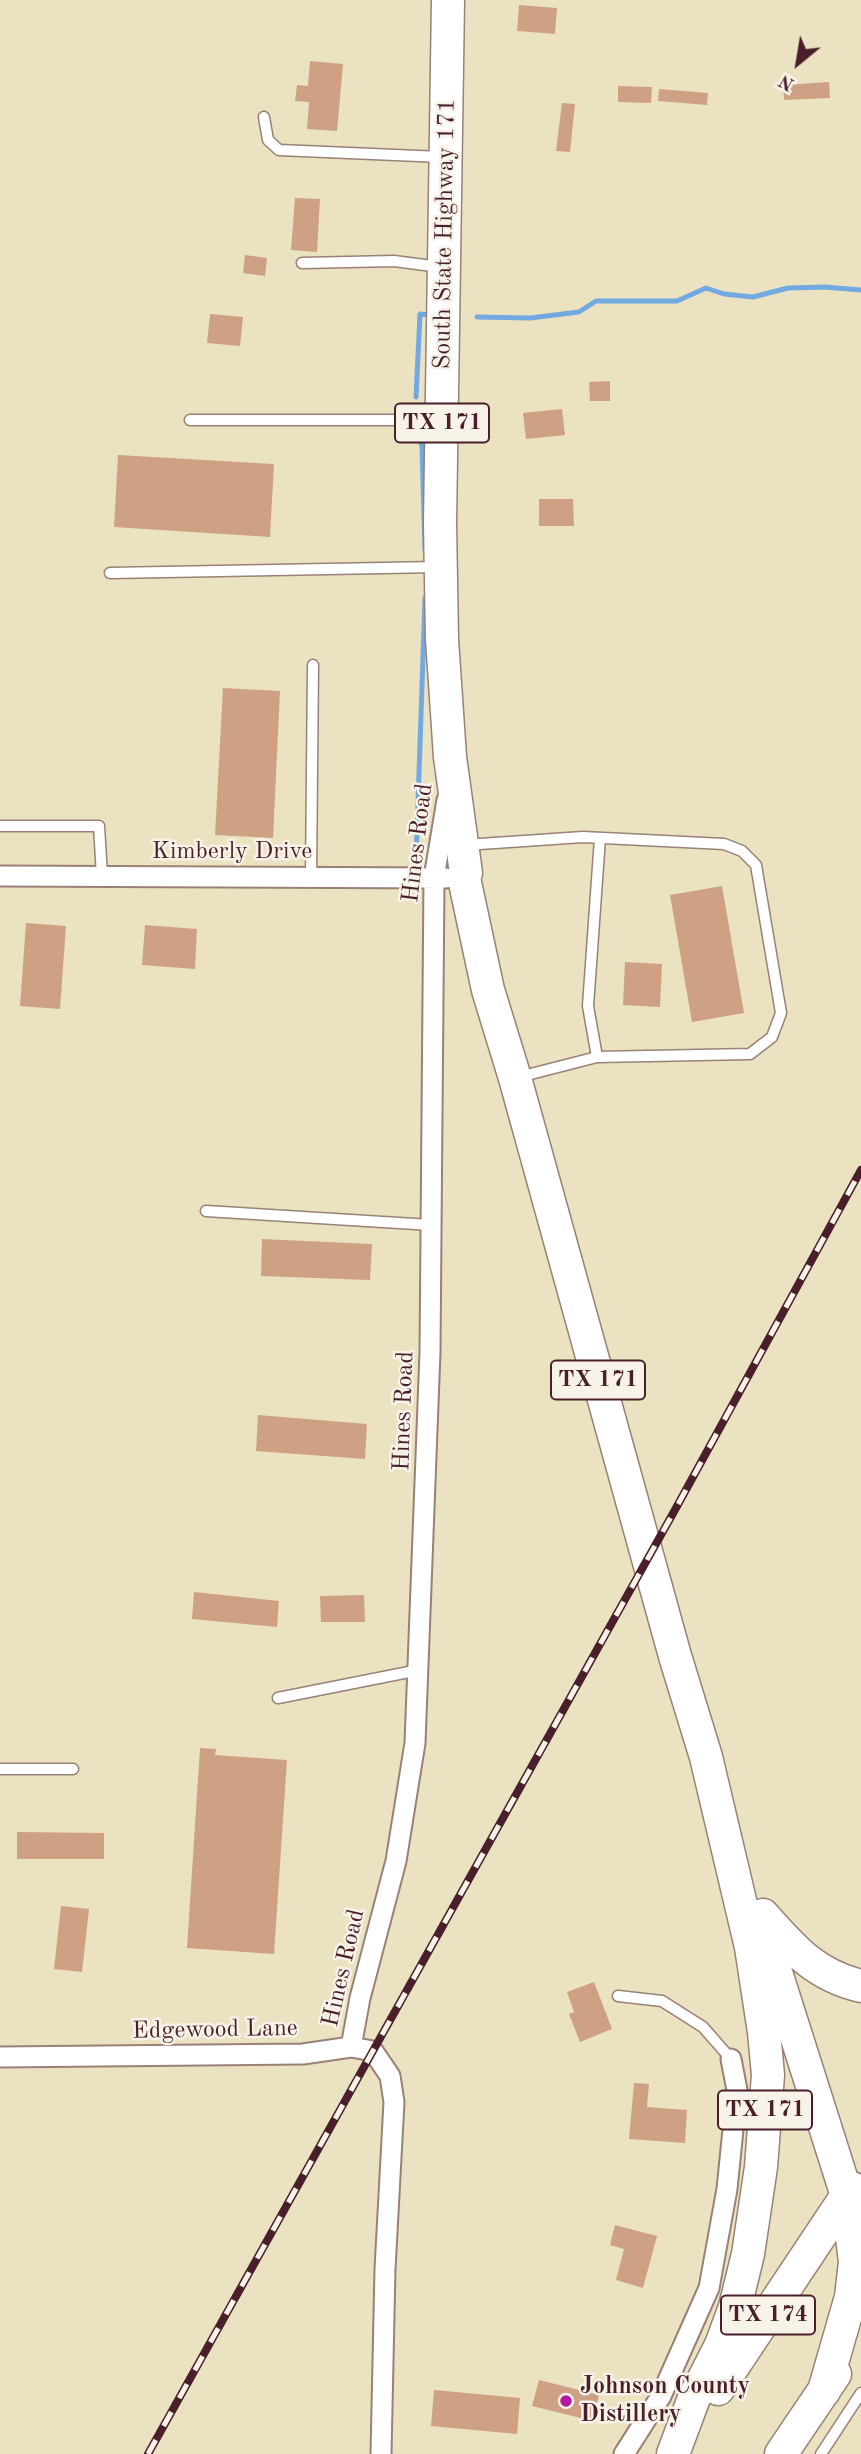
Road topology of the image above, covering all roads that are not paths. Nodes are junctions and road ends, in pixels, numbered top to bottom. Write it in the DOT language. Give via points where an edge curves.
graph roads {
  1 [pos="448,0"];
  2 [pos="264,117"];
  3 [pos="446,157"];
  4 [pos="302,263"];
  5 [pos="444,267"];
  6 [pos="190,420"];
  7 [pos="442,420"];
  8 [pos="441,567"];
  9 [pos="110,573"];
  10 [pos="313,665"];
  11 [pos="0,826"];
  12 [pos="600,838"];
  13 [pos="451,844"];
  14 [pos="0,876"];
  15 [pos="102,876"];
  16 [pos="311,877"];
  17 [pos="449,878"];
  18 [pos="597,1057"];
  19 [pos="515,1078"];
  20 [pos="206,1211"];
  21 [pos="431,1225"];
  22 [pos="419,1670"];
  23 [pos="278,1698"];
  24 [pos="706,1757"];
  25 [pos="0,1769"];
  26 [pos="73,1769"];
  27 [pos="755,1907"];
  28 [pos="861,1986"];
  29 [pos="618,1996"];
  30 [pos="351,2047"];
  31 [pos="0,2057"];
  32 [pos="731,2059"];
  33 [pos="854,2185"];
  34 [pos="861,2335"];
  35 [pos="824,2391"];
  36 [pos="861,2393"];
  37 [pos="381,2454"];
  38 [pos="624,2454"];
  39 [pos="673,2454"];
  40 [pos="781,2454"];
  41 [pos="821,2454"];
  1 -- 3 [label="main road, South State Highway 171 / TX 171"];
  2 -- 3 [label="lane" via="268,140 279,150"];
  3 -- 5 [label="main road, South State Highway 171 / TX 171"];
  4 -- 5 [label="lane" via="394,261"];
  5 -- 7 [label="main road, South State Highway 171 / TX 171"];
  6 -- 7 [label="lane"];
  7 -- 8 [label="main road, South State Highway 171 / TX 171"];
  8 -- 9 [label="lane"];
  8 -- 13 [label="main road, South State Highway 171 / TX 171" via="453,771"];
  10 -- 16 [label="lane"];
  11 -- 15 [label="lane" via="99,826"];
  12 -- 13 [label="lane"];
  12 -- 18 [label="lane" via="588,1006"];
  12 -- 18 [label="lane" via="724,844 742,852 755,865 781,1013 772,1037 750,1054"];
  13 -- 17 [label="main road, TX 171" via="466,873"];
  14 -- 15 [label="street, Kimberly Drive"];
  15 -- 16 [label="street, Kimberly Drive"];
  16 -- 17 [label="street, Kimberly Drive"];
  17 -- 19 [label="main road, TX 171"];
  17 -- 21 [label="street, Hines Road"];
  18 -- 19 [label="lane"];
  19 -- 24 [label="main road, TX 171"];
  20 -- 21 [label="lane"];
  21 -- 22 [label="street, Hines Road"];
  22 -- 23 [label="lane"];
  22 -- 30 [label="street, Hines Road" via="405,1813"];
  24 -- 27 [label="main road, TX 171" via="730,1816"];
  24 -- 39 [label="main road, TX 171" via="751,1947 768,2075 761,2167 735,2307"];
  25 -- 26 [label="lane"];
  27 -- 28 [label="main road" via="817,1969"];
  27 -- 33 [label="main road, TX 171"];
  29 -- 32 [label="lane" via="662,2001 703,2027"];
  30 -- 31 [label="street, Edgewood Lane" via="303,2054"];
  30 -- 37 [label="street" via="373,2051 390,2076 394,2102"];
  32 -- 38 [label="street" via="737,2090 727,2189 709,2288 661,2396"];
  33 -- 35 [label="main road, TX 171" via="851,2297"];
  33 -- 39 [label="main road, TX 174"];
  34 -- 35 [label="main road"];
  35 -- 40 [label="main road, TX 171"];
  36 -- 41 [label="lane"];
}
